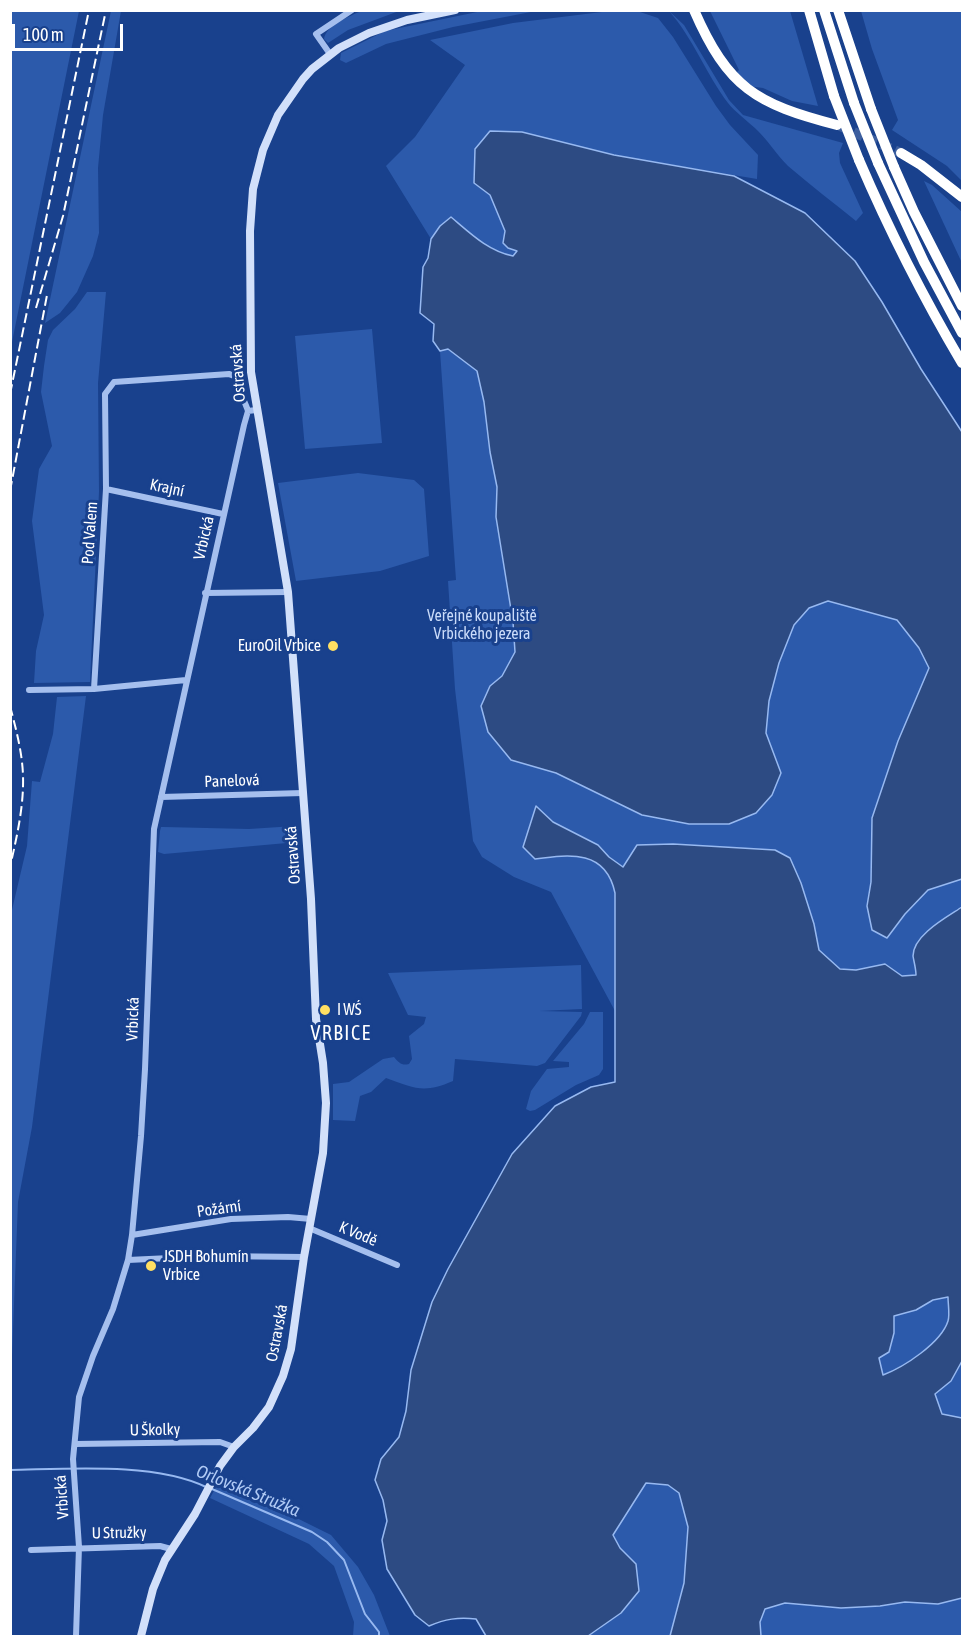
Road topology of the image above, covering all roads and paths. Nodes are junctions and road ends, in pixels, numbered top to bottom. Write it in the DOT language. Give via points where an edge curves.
graph roads {
  1 [pos="352,10"];
  2 [pos="455,10"];
  3 [pos="694,10"];
  4 [pos="809,10"];
  5 [pos="824,10"];
  6 [pos="838,10"];
  7 [pos="330,54"];
  8 [pos="837,125"];
  9 [pos="901,153"];
  10 [pos="963,197"];
  11 [pos="963,306"];
  12 [pos="963,333"];
  13 [pos="963,363"];
  14 [pos="252,411"];
  15 [pos="106,489"];
  16 [pos="223,514"];
  17 [pos="288,592"];
  18 [pos="205,593"];
  19 [pos="186,680"];
  20 [pos="94,689"];
  21 [pos="29,690"];
  22 [pos="303,793"];
  23 [pos="161,797"];
  24 [pos="311,1219"];
  25 [pos="309,1228"];
  26 [pos="132,1235"];
  27 [pos="304,1257"];
  28 [pos="128,1260"];
  29 [pos="397,1265"];
  30 [pos="75,1444"];
  31 [pos="234,1447"];
  32 [pos="79,1547"];
  33 [pos="171,1549"];
  34 [pos="31,1550"];
  35 [pos="76,1636"];
  36 [pos="141,1636"];
  1 -- 7 [label="street" via="316,34"];
  2 -- 7 [label="main road, Ostravská" via="387,26"];
  3 -- 8 [label="highway" via="719,59 746,89 789,111"];
  4 -- 13 [label="highway, bridge" via="834,96 877,203 917,285"];
  5 -- 12 [label="highway, bridge" via="878,163 924,262"];
  6 -- 11 [label="highway, bridge" via="894,167"];
  7 -- 14 [label="main road, Ostravská" via="303,79 278,115 253,189"];
  9 -- 10 [label="highway"];
  14 -- 15 [label="street, Pod Valem" via="243,398 241,381 229,374 114,382 105,394"];
  14 -- 16 [label="street, Vrbická"];
  14 -- 17 [label="main road, Ostravská"];
  15 -- 16 [label="street, Krajní"];
  15 -- 20 [label="street, Pod Valem"];
  16 -- 18 [label="street, Vrbická"];
  17 -- 18 [label="street"];
  17 -- 22 [label="main road, Ostravská"];
  18 -- 19 [label="street, Vrbická"];
  19 -- 20 [label="street"];
  19 -- 23 [label="street, Vrbická"];
  20 -- 21 [label="street"];
  22 -- 23 [label="street, Panelová"];
  22 -- 24 [label="main road, Ostravská" via="316,1019 326,1103 323,1154"];
  23 -- 26 [label="street, Vrbická" via="154,829 143,1102"];
  24 -- 25 [label="main road, Ostravská"];
  24 -- 26 [label="street, Požární" via="231,1219"];
  25 -- 27 [label="main road, Ostravská"];
  25 -- 29 [label="street, K Vodě"];
  26 -- 28 [label="street, Vrbická"];
  27 -- 28 [label="street"];
  27 -- 31 [label="main road, Ostravská" via="291,1349 277,1393 262,1418"];
  28 -- 30 [label="street, Vrbická" via="79,1397"];
  30 -- 31 [label="street, U Školky" via="220,1442"];
  30 -- 32 [label="street, Vrbická"];
  31 -- 33 [label="main road, Ostravská"];
  32 -- 33 [label="street, U Stružky"];
  32 -- 34 [label="street, U Stružky"];
  32 -- 35 [label="street, Vrbická"];
  33 -- 36 [label="main road, Ostravská" via="153,1589"];
}
